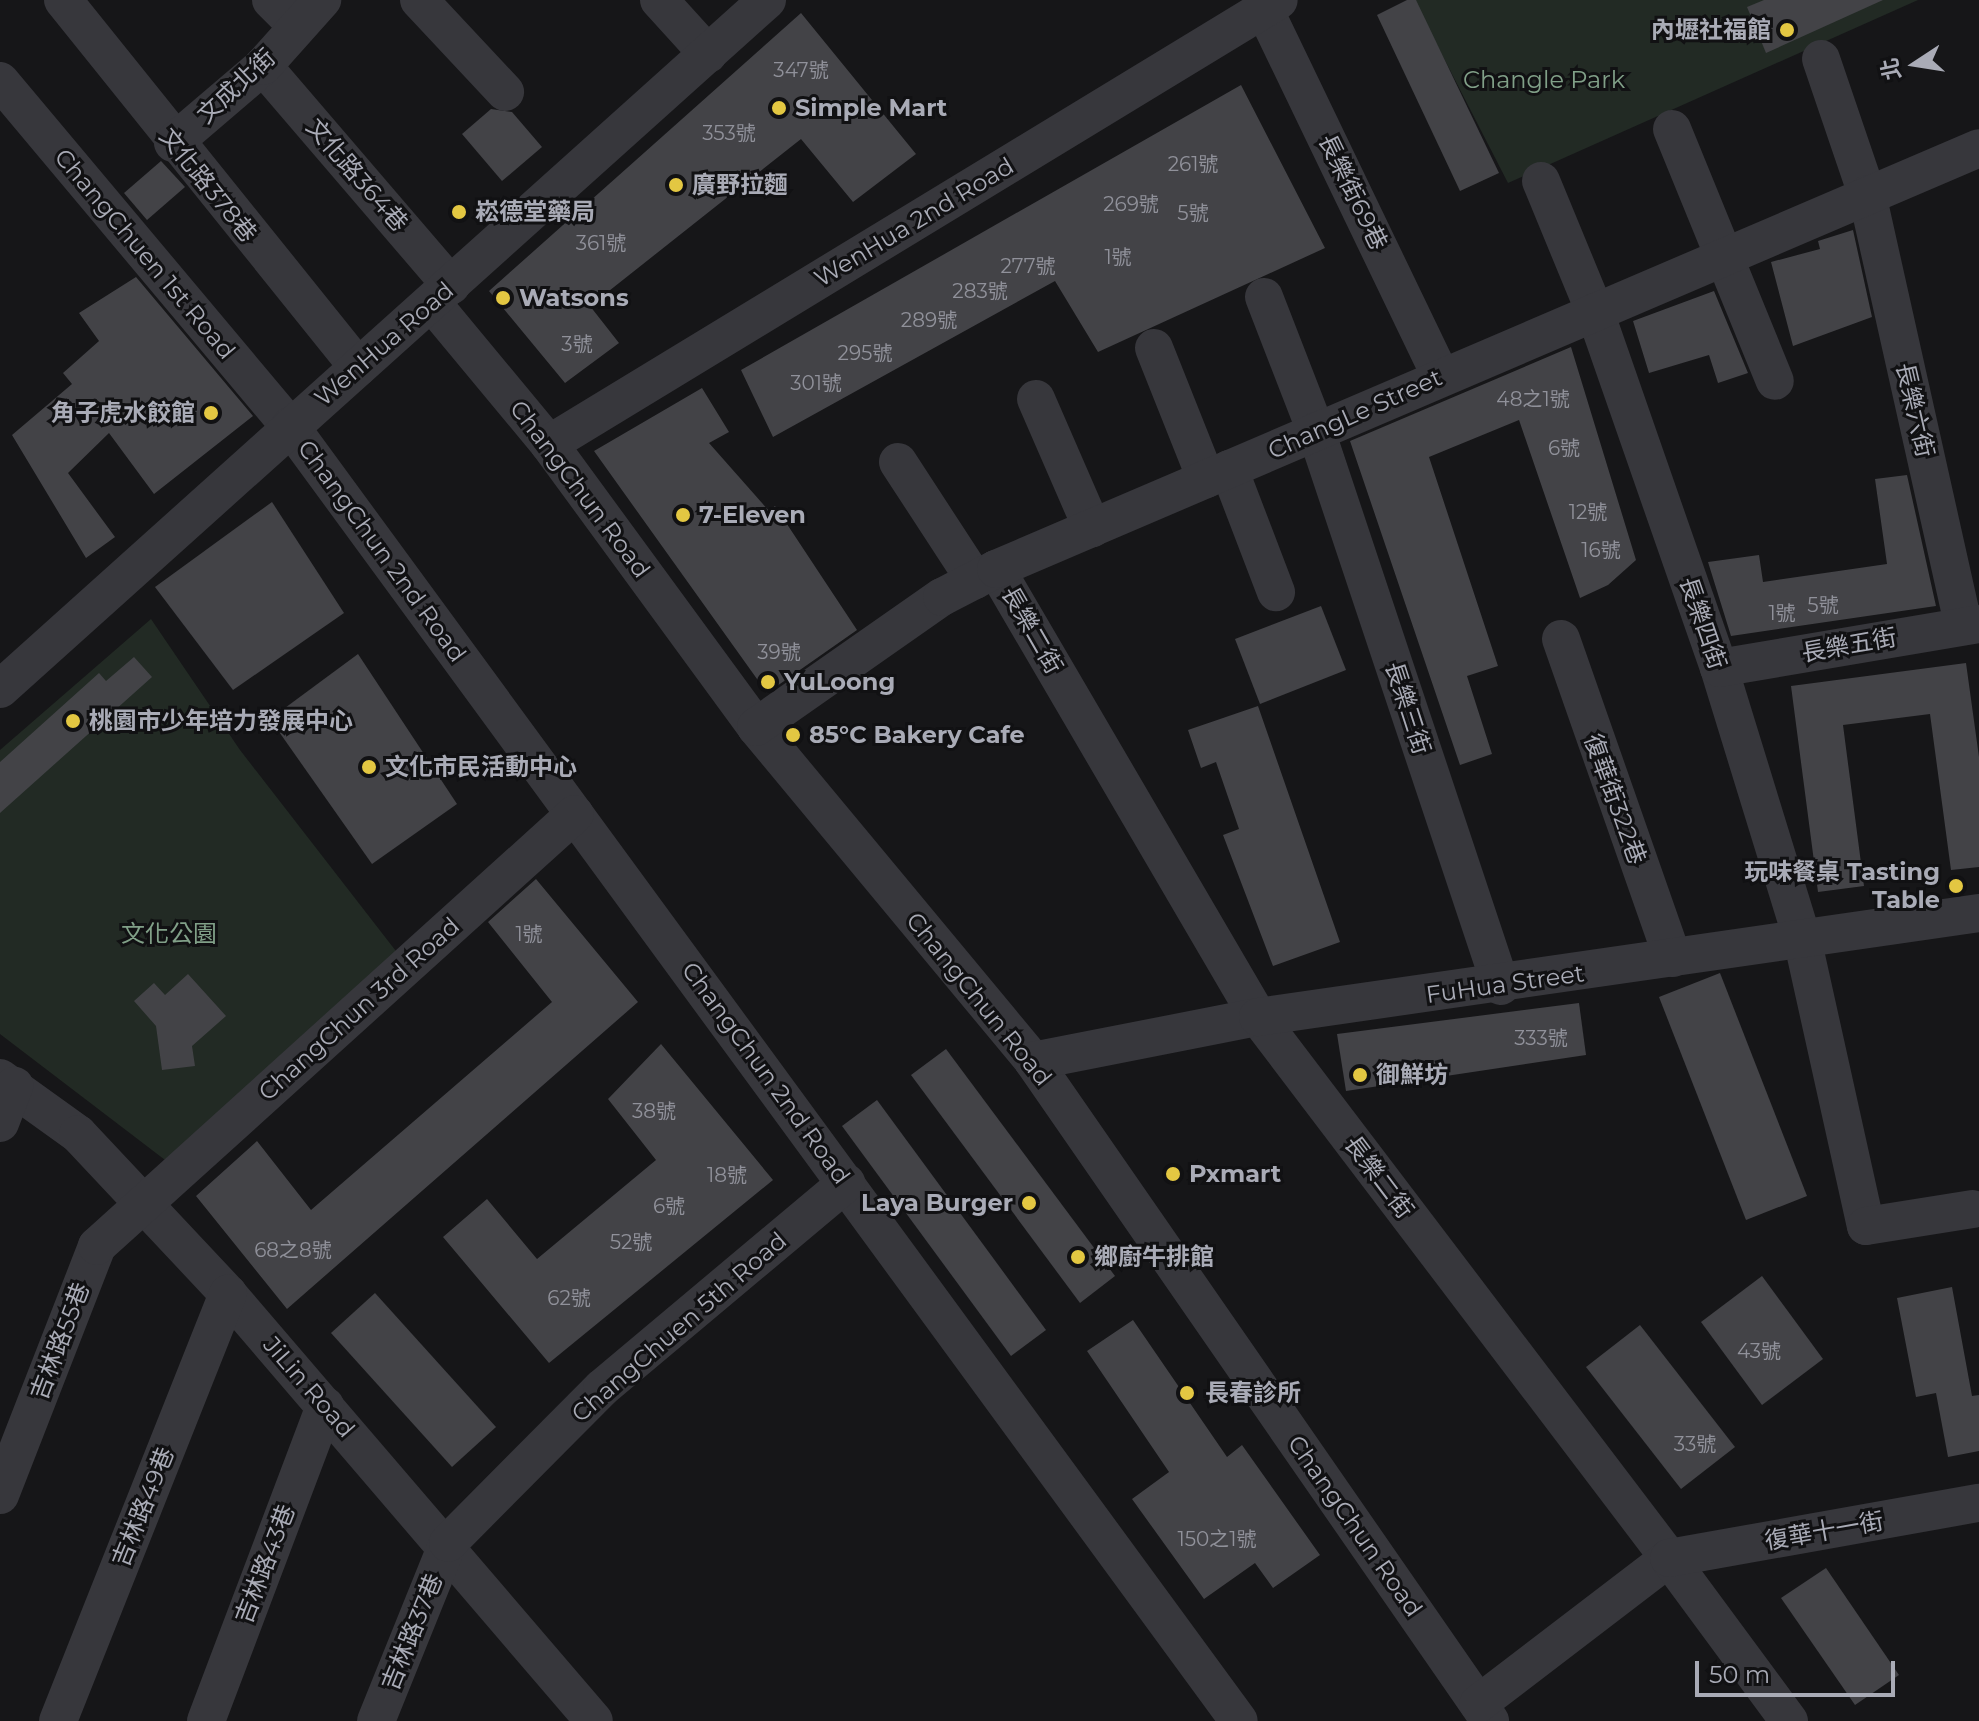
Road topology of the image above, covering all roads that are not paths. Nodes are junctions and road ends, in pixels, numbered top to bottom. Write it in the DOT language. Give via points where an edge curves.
graph roads {
  1 [pos="63,0"];
  2 [pos="419,0"];
  3 [pos="659,0"];
  4 [pos="767,0"];
  5 [pos="1272,4"];
  6 [pos="296,8"];
  7 [pos="708,54"];
  8 [pos="1821,59"];
  9 [pos="263,66"];
  10 [pos="0,81"];
  11 [pos="505,92"];
  12 [pos="1672,129"];
  13 [pos="173,143"];
  14 [pos="1979,148"];
  15 [pos="1541,181"];
  16 [pos="1867,194"];
  17 [pos="1727,255"];
  18 [pos="442,294"];
  19 [pos="1264,297"];
  20 [pos="1595,312"];
  21 [pos="1154,348"];
  22 [pos="358,367"];
  23 [pos="1441,376"];
  24 [pos="1775,381"];
  25 [pos="1036,399"];
  26 [pos="290,426"];
  27 [pos="1316,431"];
  28 [pos="549,444"];
  29 [pos="898,462"];
  30 [pos="1217,474"];
  31 [pos="1092,528"];
  32 [pos="986,575"];
  33 [pos="1276,592"];
  34 [pos="1971,625"];
  35 [pos="1561,639"];
  36 [pos="1719,668"];
  37 [pos="0,689"];
  38 [pos="756,727"];
  39 [pos="575,814"];
  40 [pos="1979,913"];
  41 [pos="1802,938"];
  42 [pos="1673,958"];
  43 [pos="1501,986"];
  44 [pos="1258,1017"];
  45 [pos="1033,1061"];
  46 [pos="7,1082"];
  47 [pos="0,1123"];
  48 [pos="846,1183"];
  49 [pos="143,1203"];
  50 [pos="1973,1209"];
  51 [pos="228,1294"];
  52 [pos="325,1406"];
  53 [pos="0,1495"];
  54 [pos="1979,1503"];
  55 [pos="448,1543"];
  56 [pos="1669,1558"];
  57 [pos="1484,1712"];
  58 [pos="58,1721"];
  59 [pos="206,1721"];
  60 [pos="376,1721"];
  61 [pos="594,1721"];
  62 [pos="1239,1721"];
  63 [pos="1789,1721"];
  1 -- 13 [label="street, 文化路378巷"];
  2 -- 11 [label="street"];
  3 -- 7 [label="street"];
  4 -- 7 [label="street, WenHua Road"];
  5 -- 23 [label="street, 長樂街69巷"];
  5 -- 28 [label="street, WenHua 2nd Road"];
  6 -- 9 [label="street, 文成北街"];
  7 -- 18 [label="street, WenHua Road"];
  8 -- 16 [label="street, 長樂六街"];
  9 -- 13 [label="street, 文成北街"];
  9 -- 18 [label="street, 文化路364巷"];
  10 -- 26 [label="street, ChangChuen 1st Road"];
  12 -- 17 [label="street"];
  13 -- 22 [label="street, 文化路378巷"];
  14 -- 16 [label="street, ChangLe Street"];
  15 -- 20 [label="street, 長樂四街"];
  16 -- 17 [label="street, ChangLe Street"];
  16 -- 34 [label="street, 長樂六街"];
  17 -- 20 [label="street, ChangLe Street"];
  17 -- 24 [label="street"];
  18 -- 22 [label="street, WenHua Road"];
  18 -- 28 [label="street, ChangChun Road"];
  19 -- 27 [label="street, 長樂三街"];
  20 -- 23 [label="street, ChangLe Street"];
  20 -- 36 [label="street, 長樂四街"];
  21 -- 30 [label="street"];
  22 -- 26 [label="street, WenHua Road"];
  23 -- 27 [label="street, ChangLe Street"];
  25 -- 31 [label="street"];
  26 -- 37 [label="street, WenHua Road"];
  26 -- 39 [label="street, ChangChun 2nd Road"];
  27 -- 30 [label="street, ChangLe Street"];
  27 -- 43 [label="street, 長樂三街"];
  28 -- 38 [label="street, ChangChun Road"];
  29 -- 32 [label="street, 長樂二街"];
  30 -- 31 [label="street, ChangLe Street"];
  30 -- 33 [label="street"];
  31 -- 32 [label="street, ChangLe Street"];
  32 -- 38 [label="street, ChangLe Street"];
  32 -- 44 [label="street, 長樂二街"];
  34 -- 36 [label="street, 長樂五街"];
  35 -- 42 [label="street, 復華街322巷"];
  36 -- 41 [label="street, 長樂四街"];
  38 -- 45 [label="street, ChangChun Road"];
  39 -- 48 [label="street, ChangChun 2nd Road"];
  39 -- 49 [label="street, ChangChun 3rd Road"];
  40 -- 41 [label="street, FuHua Street"];
  41 -- 42 [label="street, FuHua Street"];
  41 -- 50 [label="street, 長樂四街" via="1866,1226"];
  42 -- 43 [label="street, FuHua Street"];
  43 -- 44 [label="street, FuHua Street"];
  44 -- 45 [label="street, FuHua Street"];
  44 -- 56 [label="street, 長樂二街"];
  45 -- 57 [label="street, ChangChun Road"];
  46 -- 47 [label="street"];
  46 -- 49 [label="street, JiLin Road" via="78,1134"];
  48 -- 55 [label="street, ChangChuen 5th Road" via="602,1388"];
  48 -- 62 [label="street, ChangChun 2nd Road"];
  49 -- 51 [label="street, JiLin Road"];
  49 -- 53 [label="street, 吉林路55巷" via="97,1246"];
  51 -- 52 [label="street, JiLin Road"];
  51 -- 58 [label="street, 吉林路49巷"];
  52 -- 55 [label="street, JiLin Road"];
  52 -- 59 [label="street, 吉林路43巷"];
  54 -- 56 [label="street, 復華十一街"];
  55 -- 60 [label="street, 吉林路37巷"];
  55 -- 61 [label="street, JiLin Road"];
  56 -- 57 [label="street"];
  56 -- 63 [label="street, 長樂二街"];
}
